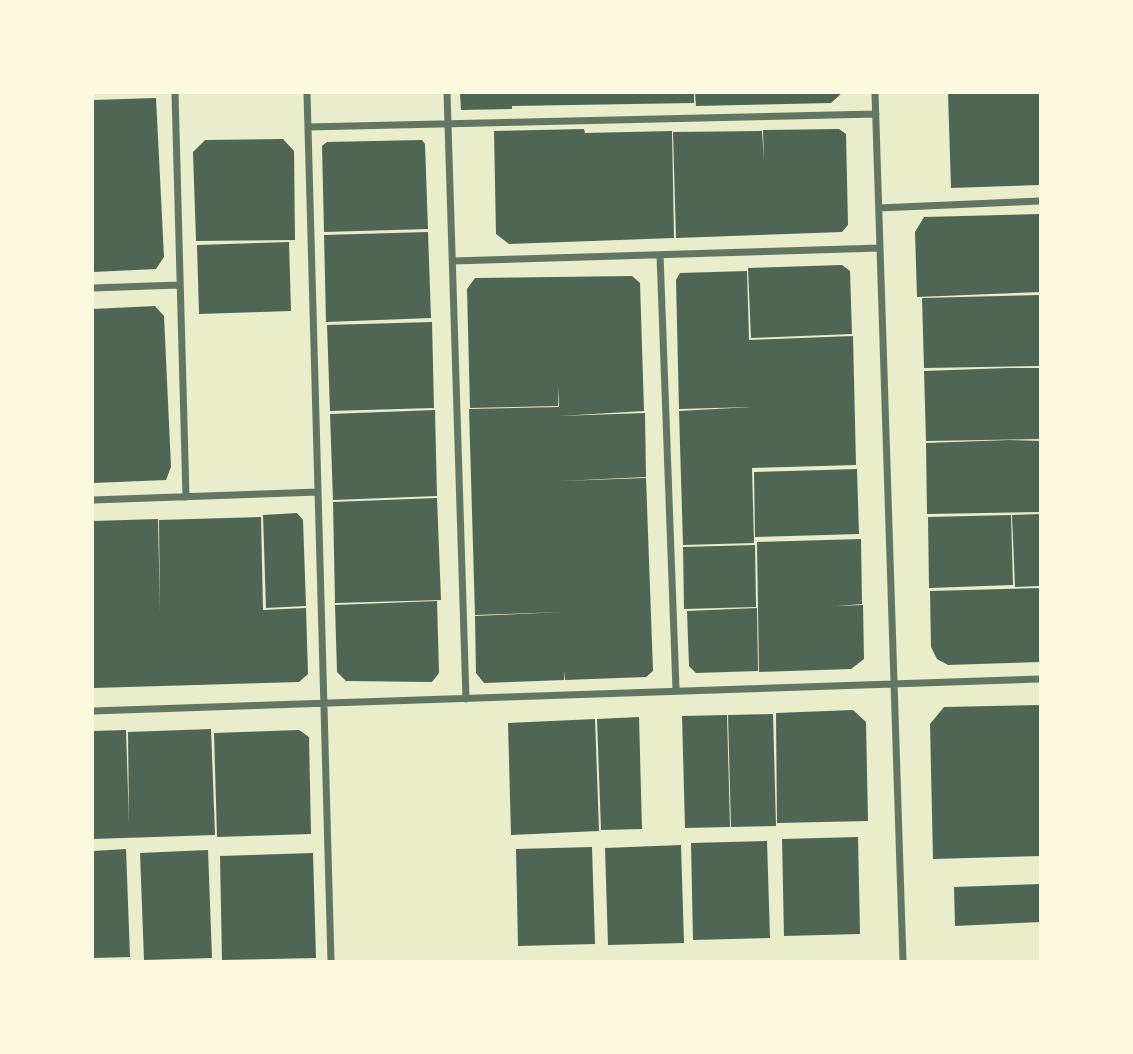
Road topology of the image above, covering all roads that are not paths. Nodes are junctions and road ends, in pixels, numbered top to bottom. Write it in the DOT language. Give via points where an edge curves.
graph roads {
  1 [pos="175,93"];
  2 [pos="307,93"];
  3 [pos="447,93"];
  4 [pos="875,93"];
  5 [pos="876,114"];
  6 [pos="447,125"];
  7 [pos="308,127"];
  8 [pos="1040,201"];
  9 [pos="879,208"];
  10 [pos="880,248"];
  11 [pos="660,255"];
  12 [pos="453,261"];
  13 [pos="179,285"];
  14 [pos="93,288"];
  15 [pos="318,492"];
  16 [pos="186,497"];
  17 [pos="93,500"];
  18 [pos="1040,679"];
  19 [pos="897,683"];
  20 [pos="676,689"];
  21 [pos="466,699"];
  22 [pos="324,702"];
  23 [pos="93,711"];
  24 [pos="331,961"];
  25 [pos="904,961"];
  1 -- 13 [label="street"];
  2 -- 7 [label="street"];
  3 -- 6 [label="street"];
  4 -- 5 [label="street"];
  5 -- 6 [label="street"];
  5 -- 9 [label="street"];
  6 -- 7 [label="street"];
  6 -- 12 [label="street"];
  7 -- 15 [label="street"];
  8 -- 9 [label="street"];
  9 -- 10 [label="street"];
  10 -- 11 [label="street"];
  10 -- 19 [label="street"];
  11 -- 12 [label="street"];
  11 -- 20 [label="street"];
  12 -- 21 [label="street"];
  13 -- 14 [label="street"];
  13 -- 16 [label="street"];
  15 -- 16 [label="street"];
  15 -- 22 [label="street"];
  16 -- 17 [label="street"];
  18 -- 19 [label="street"];
  19 -- 20 [label="street"];
  19 -- 25 [label="street"];
  20 -- 21 [label="street"];
  21 -- 22 [label="street"];
  22 -- 23 [label="street"];
  22 -- 24 [label="street"];
}
